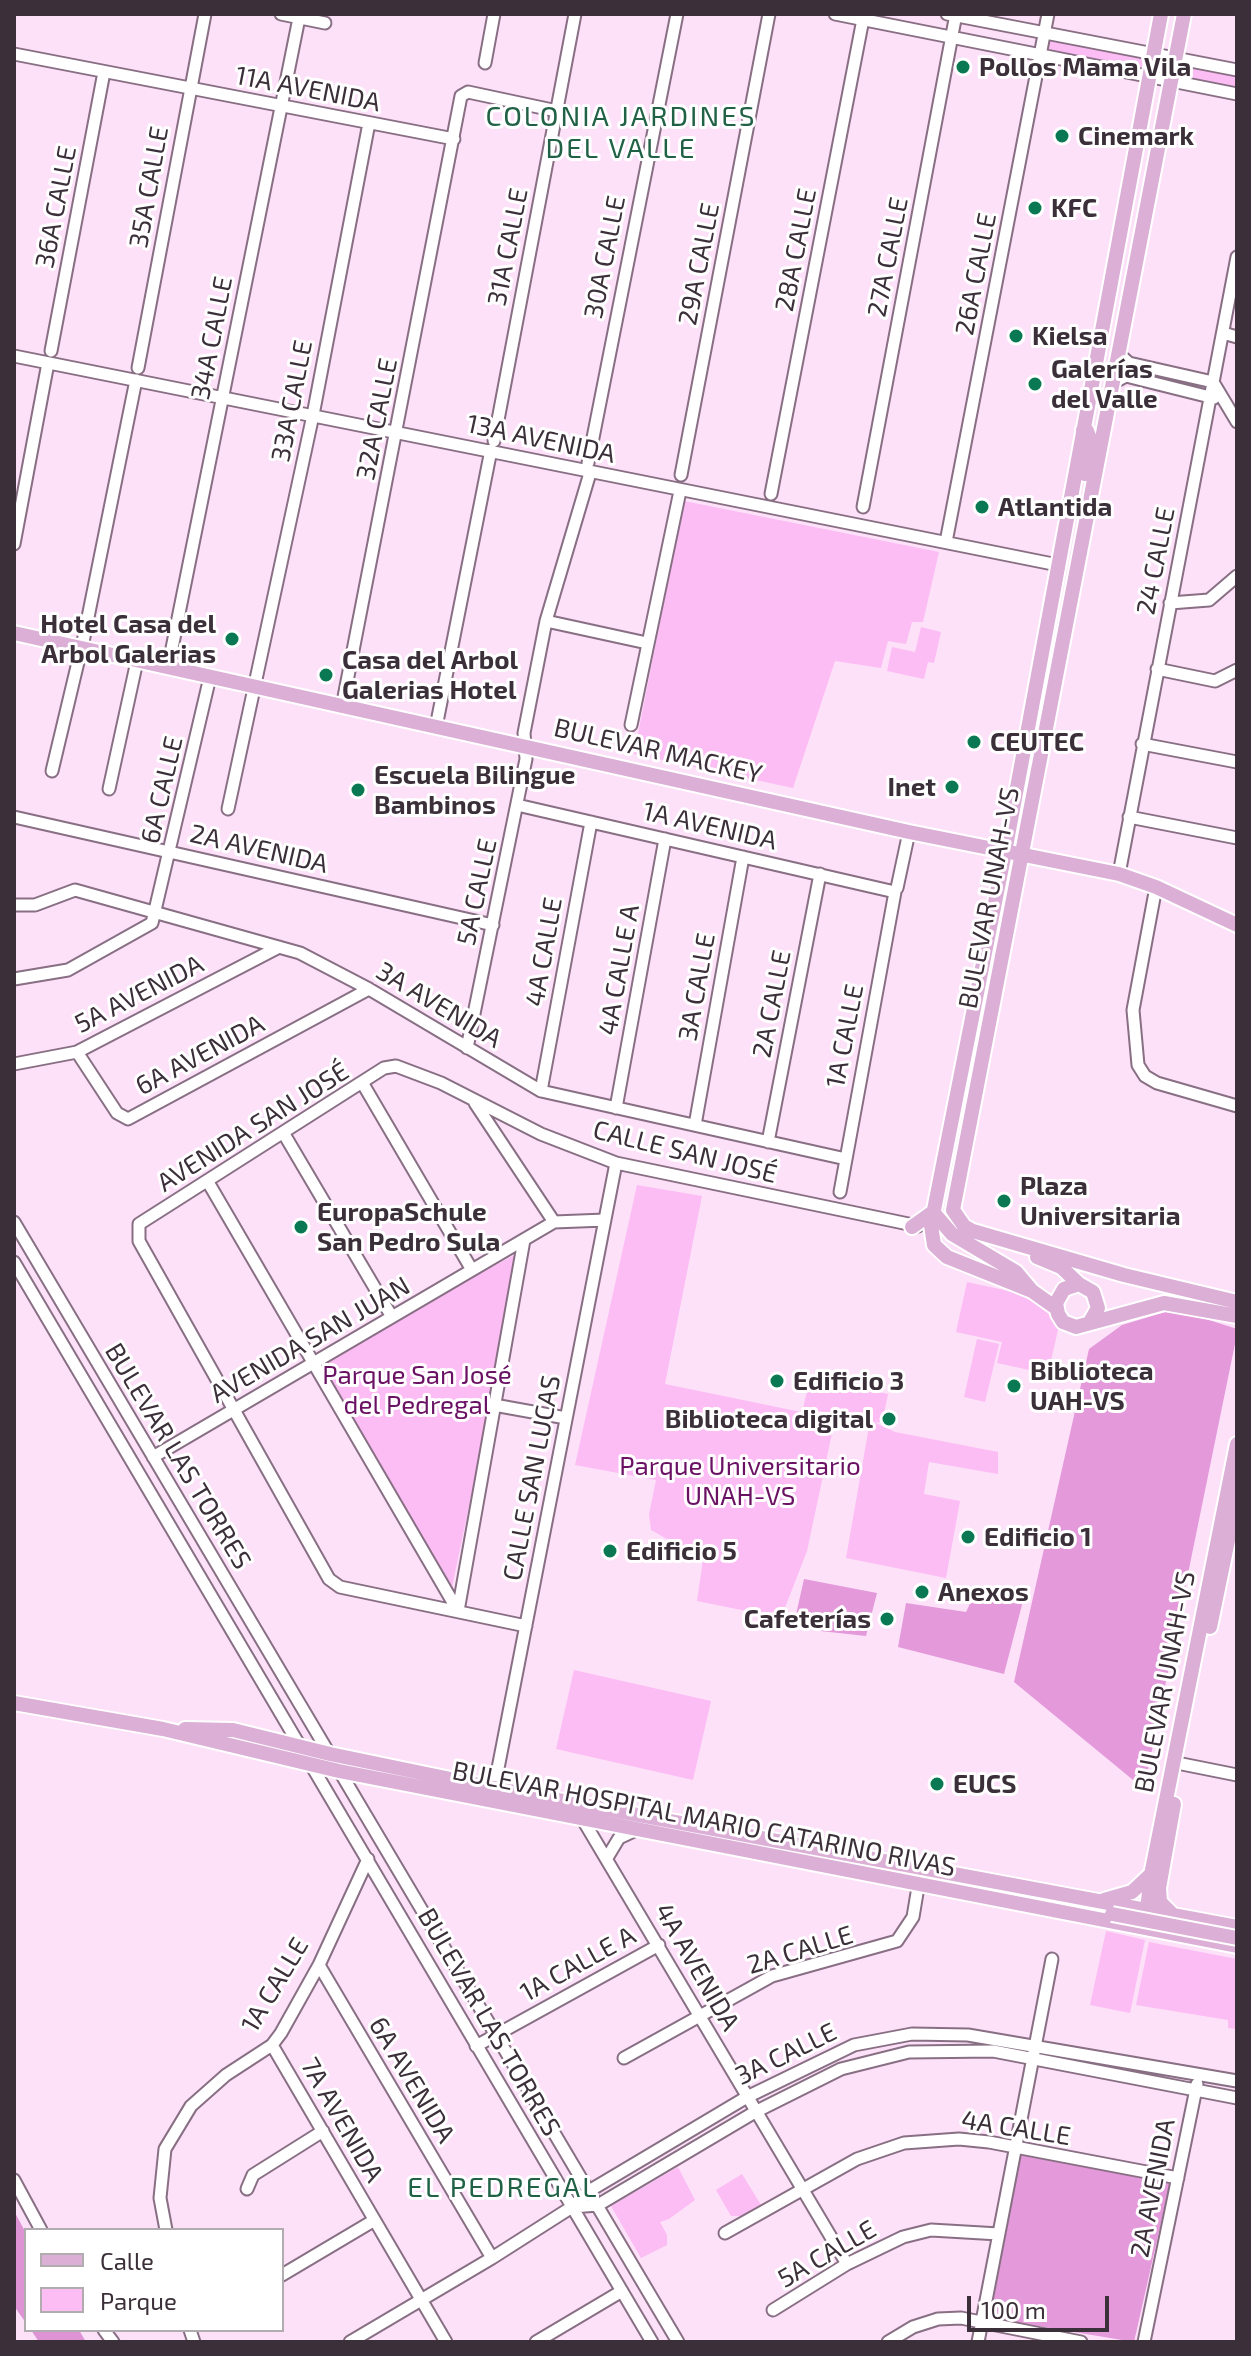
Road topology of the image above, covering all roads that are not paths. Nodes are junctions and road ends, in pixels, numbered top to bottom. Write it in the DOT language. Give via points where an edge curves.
graph roads {
  1 [pos="205,14"];
  2 [pos="281,14"];
  3 [pos="494,14"];
  4 [pos="575,14"];
  5 [pos="677,14"];
  6 [pos="769,14"];
  7 [pos="835,14"];
  8 [pos="1048,14"];
  9 [pos="1161,14"];
  10 [pos="1184,14"];
  11 [pos="953,15"];
  12 [pos="863,17"];
  13 [pos="299,18"];
  14 [pos="325,23"];
  15 [pos="1044,32"];
  16 [pos="952,37"];
  17 [pos="1153,53"];
  18 [pos="14,54"];
  19 [pos="1040,54"];
  20 [pos="1176,58"];
  21 [pos="485,63"];
  22 [pos="1237,70"];
  23 [pos="104,72"];
  24 [pos="1149,75"];
  25 [pos="1172,79"];
  26 [pos="190,88"];
  27 [pos="1237,94"];
  28 [pos="281,106"];
  29 [pos="557,111"];
  30 [pos="369,123"];
  31 [pos="454,139"];
  32 [pos="1237,257"];
  33 [pos="1223,333"];
  34 [pos="1237,337"];
  35 [pos="1119,354"];
  36 [pos="14,356"];
  37 [pos="49,357"];
  38 [pos="138,368"];
  39 [pos="136,380"];
  40 [pos="1213,382"];
  41 [pos="1113,383"];
  42 [pos="1211,396"];
  43 [pos="223,397"];
  44 [pos="1225,405"];
  45 [pos="313,415"];
  46 [pos="1237,422"];
  47 [pos="1083,430"];
  48 [pos="397,432"];
  49 [pos="493,446"];
  50 [pos="589,468"];
  51 [pos="681,475"];
  52 [pos="680,491"];
  53 [pos="771,494"];
  54 [pos="863,507"];
  55 [pos="1084,529"];
  56 [pos="946,542"];
  57 [pos="14,544"];
  58 [pos="1058,565"];
  59 [pos="1237,576"];
  60 [pos="1170,603"];
  61 [pos="546,621"];
  62 [pos="14,633"];
  63 [pos="647,643"];
  64 [pos="80,647"];
  65 [pos="137,661"];
  66 [pos="168,668"];
  67 [pos="1157,669"];
  68 [pos="1237,670"];
  69 [pos="210,677"];
  70 [pos="256,687"];
  71 [pos="342,707"];
  72 [pos="631,725"];
  73 [pos="436,727"];
  74 [pos="1142,744"];
  75 [pos="526,745"];
  76 [pos="1237,762"];
  77 [pos="52,771"];
  78 [pos="109,789"];
  79 [pos="517,805"];
  80 [pos="228,809"];
  81 [pos="14,817"];
  82 [pos="1129,817"];
  83 [pos="591,822"];
  84 [pos="909,832"];
  85 [pos="1237,838"];
  86 [pos="665,839"];
  87 [pos="170,851"];
  88 [pos="1005,852"];
  89 [pos="1023,855"];
  90 [pos="743,857"];
  91 [pos="820,874"];
  92 [pos="1119,874"];
  93 [pos="1156,887"];
  94 [pos="894,889"];
  95 [pos="14,905"];
  96 [pos="156,912"];
  97 [pos="493,925"];
  98 [pos="1237,925"];
  99 [pos="279,947"];
  100 [pos="14,979"];
  101 [pos="369,989"];
  102 [pos="467,1048"];
  103 [pos="77,1052"];
  104 [pos="14,1064"];
  105 [pos="396,1066"];
  106 [pos="363,1084"];
  107 [pos="541,1091"];
  108 [pos="473,1100"];
  109 [pos="1237,1106"];
  110 [pos="616,1108"];
  111 [pos="695,1125"];
  112 [pos="284,1134"];
  113 [pos="768,1142"];
  114 [pos="846,1159"];
  115 [pos="616,1163"];
  116 [pos="208,1182"];
  117 [pos="838,1200"];
  118 [pos="932,1218"];
  119 [pos="605,1220"];
  120 [pos="14,1222"];
  121 [pos="554,1222"];
  122 [pos="912,1227"];
  123 [pos="524,1240"];
  124 [pos="1027,1246"];
  125 [pos="14,1262"];
  126 [pos="472,1270"];
  127 [pos="1124,1275"];
  128 [pos="1084,1286"];
  129 [pos="1032,1291"];
  130 [pos="1237,1302"];
  131 [pos="1056,1308"];
  132 [pos="1237,1316"];
  133 [pos="392,1317"];
  134 [pos="1090,1322"];
  135 [pos="315,1362"];
  136 [pos="494,1405"];
  137 [pos="234,1410"];
  138 [pos="566,1418"];
  139 [pos="1237,1444"];
  140 [pos="153,1457"];
  141 [pos="1237,1497"];
  142 [pos="1211,1599"];
  143 [pos="458,1611"];
  144 [pos="526,1626"];
  145 [pos="1193,1685"];
  146 [pos="14,1703"];
  147 [pos="163,1729"];
  148 [pos="301,1747"];
  149 [pos="330,1754"];
  150 [pos="1182,1764"];
  151 [pos="314,1765"];
  152 [pos="339,1771"];
  153 [pos="1236,1771"];
  154 [pos="493,1794"];
  155 [pos="583,1820"];
  156 [pos="636,1830"];
  157 [pos="607,1858"];
  158 [pos="368,1859"];
  159 [pos="1151,1875"];
  160 [pos="918,1887"];
  161 [pos="1050,1894"];
  162 [pos="1095,1902"];
  163 [pos="1073,1907"];
  164 [pos="1047,1910"];
  165 [pos="1144,1910"];
  166 [pos="1174,1916"];
  167 [pos="1237,1927"];
  168 [pos="1148,1930"];
  169 [pos="1237,1938"];
  170 [pos="659,1945"];
  171 [pos="1237,1946"];
  172 [pos="1052,1959"];
  173 [pos="319,1965"];
  174 [pos="699,2015"];
  175 [pos="496,2034"];
  176 [pos="272,2045"];
  177 [pos="476,2046"];
  178 [pos="1036,2052"];
  179 [pos="624,2058"];
  180 [pos="1199,2074"];
  181 [pos="1237,2081"];
  182 [pos="1195,2090"];
  183 [pos="747,2097"];
  184 [pos="1237,2098"];
  185 [pos="755,2112"];
  186 [pos="323,2131"];
  187 [pos="1015,2148"];
  188 [pos="1178,2178"];
  189 [pos="14,2180"];
  190 [pos="802,2187"];
  191 [pos="247,2189"];
  192 [pos="589,2191"];
  193 [pos="598,2205"];
  194 [pos="572,2207"];
  195 [pos="373,2221"];
  196 [pos="40,2228"];
  197 [pos="166,2228"];
  198 [pos="725,2233"];
  199 [pos="999,2234"];
  200 [pos="492,2258"];
  201 [pos="847,2264"];
  202 [pos="284,2274"];
  203 [pos="622,2291"];
  204 [pos="421,2301"];
  205 [pos="773,2310"];
  206 [pos="982,2322"];
  207 [pos="540,2341"];
  208 [pos="350,2342"];
  209 [pos="446,2342"];
  210 [pos="652,2342"];
  211 [pos="678,2342"];
  212 [pos="888,2342"];
  213 [pos="978,2342"];
  214 [pos="1081,2342"];
  215 [pos="1144,2342"];
  1 -- 26 [label="street, 35A CALLE"];
  2 -- 13 [label="street"];
  3 -- 21 [label="street"];
  4 -- 29 [label="street, 31A CALLE"];
  5 -- 50 [label="street, 30A CALLE"];
  6 -- 51 [label="street, 29A CALLE"];
  7 -- 12 [label="street"];
  8 -- 15 [label="street, 26A CALLE"];
  9 -- 17 [label="main road, BULEVAR UNAH-VS"];
  10 -- 20 [label="main road, BULEVAR UNAH-VS"];
  11 -- 15 [label="street"];
  11 -- 16 [label="street, 27A CALLE"];
  12 -- 16 [label="street"];
  12 -- 53 [label="street, 28A CALLE"];
  13 -- 14 [label="street"];
  13 -- 28 [label="street, 34A CALLE"];
  15 -- 17 [label="street"];
  15 -- 19 [label="street, 26A CALLE"];
  16 -- 19 [label="street"];
  16 -- 54 [label="street, 27A CALLE"];
  17 -- 20 [label="street"];
  17 -- 24 [label="main road, BULEVAR UNAH-VS"];
  18 -- 23 [label="street, 11A AVENIDA"];
  19 -- 24 [label="street"];
  19 -- 56 [label="street, 26A CALLE"];
  20 -- 22 [label="street"];
  20 -- 25 [label="main road, BULEVAR UNAH-VS"];
  23 -- 26 [label="street, 11A AVENIDA"];
  23 -- 37 [label="street, 36A CALLE"];
  24 -- 25 [label="street"];
  24 -- 47 [label="main road, BULEVAR UNAH-VS"];
  25 -- 27 [label="street"];
  25 -- 35 [label="main road, BULEVAR UNAH-VS"];
  26 -- 28 [label="street, 11A AVENIDA"];
  26 -- 38 [label="street, 35A CALLE"];
  28 -- 30 [label="street, 11A AVENIDA"];
  28 -- 43 [label="street, 34A CALLE"];
  29 -- 31 [label="street" via="468,92 461,96"];
  29 -- 49 [label="street, 31A CALLE"];
  30 -- 31 [label="street, 11A AVENIDA"];
  30 -- 45 [label="street, 33A CALLE"];
  31 -- 48 [label="street, 32A CALLE"];
  32 -- 33 [label="street, 24 CALLE"];
  33 -- 34 [label="street"];
  33 -- 40 [label="street, 24 CALLE"];
  35 -- 40 [label="street" via="1129,363"];
  35 -- 41 [label="main road, BULEVAR UNAH-VS"];
  36 -- 37 [label="street, 13A AVENIDA"];
  37 -- 39 [label="street, 13A AVENIDA"];
  37 -- 57 [label="street, 36A CALLE"];
  39 -- 43 [label="street, 13A AVENIDA"];
  39 -- 64 [label="street"];
  40 -- 42 [label="street, 24 CALLE"];
  40 -- 44 [label="street"];
  41 -- 42 [label="street" via="1126,376"];
  41 -- 55 [label="main road, BULEVAR UNAH-VS"];
  42 -- 44 [label="street"];
  42 -- 60 [label="street, 24 CALLE"];
  43 -- 45 [label="street, 13A AVENIDA"];
  43 -- 66 [label="street, 34A CALLE"];
  44 -- 46 [label="street"];
  45 -- 48 [label="street, 13A AVENIDA"];
  45 -- 70 [label="street, 33A CALLE"];
  47 -- 55 [label="main road" via="1091,442 1079,506"];
  47 -- 58 [label="main road, BULEVAR UNAH-VS"];
  48 -- 49 [label="street, 13A AVENIDA"];
  48 -- 71 [label="street, 32A CALLE"];
  49 -- 50 [label="street, 13A AVENIDA"];
  49 -- 73 [label="street, 31A CALLE"];
  50 -- 52 [label="street, 13A AVENIDA"];
  50 -- 61 [label="street, 30A CALLE"];
  52 -- 56 [label="street, 13A AVENIDA"];
  52 -- 63 [label="street"];
  55 -- 89 [label="main road, BULEVAR UNAH-VS"];
  56 -- 58 [label="street, 13A AVENIDA"];
  58 -- 88 [label="main road, BULEVAR UNAH-VS"];
  59 -- 60 [label="street" via="1209,600"];
  60 -- 67 [label="street, 24 CALLE"];
  61 -- 63 [label="street"];
  61 -- 75 [label="street, 30A CALLE"];
  62 -- 64 [label="main road, BULEVAR MACKEY"];
  63 -- 72 [label="street"];
  64 -- 65 [label="main road, BULEVAR MACKEY"];
  64 -- 77 [label="street"];
  65 -- 66 [label="main road, BULEVAR MACKEY"];
  65 -- 78 [label="street"];
  66 -- 69 [label="main road, BULEVAR MACKEY"];
  67 -- 68 [label="street" via="1215,681"];
  67 -- 74 [label="street, 24 CALLE"];
  69 -- 70 [label="main road, BULEVAR MACKEY"];
  69 -- 87 [label="street, 6A CALLE"];
  70 -- 71 [label="main road, BULEVAR MACKEY"];
  70 -- 80 [label="street, 33A CALLE"];
  71 -- 73 [label="main road, BULEVAR MACKEY"];
  73 -- 75 [label="main road, BULEVAR MACKEY"];
  74 -- 76 [label="street"];
  74 -- 82 [label="street, 24 CALLE"];
  75 -- 79 [label="street, 5A CALLE"];
  75 -- 84 [label="main road, BULEVAR MACKEY"];
  79 -- 83 [label="street, 1A AVENIDA"];
  79 -- 97 [label="street, 5A CALLE"];
  81 -- 87 [label="street, 2A AVENIDA"];
  82 -- 85 [label="street"];
  82 -- 92 [label="street, 24 CALLE"];
  83 -- 86 [label="street, 1A AVENIDA"];
  83 -- 107 [label="street, 4A CALLE"];
  84 -- 88 [label="main road, BULEVAR MACKEY"];
  84 -- 94 [label="street, 1A CALLE"];
  86 -- 90 [label="street, 1A AVENIDA"];
  86 -- 110 [label="street, 4A CALLE A"];
  87 -- 96 [label="street, 6A CALLE"];
  87 -- 97 [label="street, 2A AVENIDA"];
  88 -- 89 [label="main road, BULEVAR MACKEY"];
  88 -- 118 [label="main road, BULEVAR UNAH-VS"];
  89 -- 92 [label="main road, BULEVAR MACKEY"];
  89 -- 124 [label="main road, BULEVAR UNAH-VS" via="953,1210 964,1226"];
  90 -- 91 [label="street, 1A AVENIDA"];
  90 -- 111 [label="street, 3A CALLE"];
  91 -- 94 [label="street, 1A AVENIDA"];
  91 -- 113 [label="street, 2A CALLE"];
  92 -- 93 [label="main road, BULEVAR MACKEY"];
  93 -- 98 [label="main road, BULEVAR MACKEY"];
  93 -- 109 [label="street" via="1133,1010 1138,1065 1157,1083"];
  94 -- 114 [label="street, 1A CALLE"];
  95 -- 96 [label="street, 3A AVENIDA" via="35,905 75,890"];
  96 -- 99 [label="street, 3A AVENIDA"];
  96 -- 100 [label="street" via="148,927 83,963"];
  97 -- 102 [label="street, 5A CALLE"];
  99 -- 101 [label="street, 3A AVENIDA"];
  99 -- 103 [label="street, 5A AVENIDA"];
  101 -- 102 [label="street, 3A AVENIDA"];
  101 -- 103 [label="street, 6A AVENIDA" via="128,1119 117,1113"];
  102 -- 107 [label="street, 3A AVENIDA"];
  103 -- 104 [label="street, 5A AVENIDA"];
  105 -- 106 [label="street, AVENIDA SAN JOSÉ"];
  105 -- 108 [label="street, CALLE SAN JOSÉ"];
  106 -- 112 [label="street, AVENIDA SAN JOSÉ"];
  106 -- 126 [label="street"];
  107 -- 110 [label="street, 3A AVENIDA"];
  108 -- 115 [label="street, CALLE SAN JOSÉ"];
  108 -- 121 [label="street"];
  110 -- 111 [label="street, 3A AVENIDA"];
  111 -- 113 [label="street, 3A AVENIDA"];
  112 -- 116 [label="street, AVENIDA SAN JOSÉ"];
  112 -- 133 [label="street"];
  113 -- 114 [label="street, 3A AVENIDA"];
  114 -- 117 [label="street, 1A CALLE"];
  115 -- 117 [label="street, CALLE SAN JOSÉ"];
  115 -- 119 [label="street, CALLE SAN LUCAS"];
  116 -- 135 [label="street"];
  116 -- 137 [label="street, AVENIDA SAN JOSÉ" via="137,1230"];
  117 -- 122 [label="street, CALLE SAN JOSÉ"];
  118 -- 122 [label="main road"];
  118 -- 129 [label="main road" via="1016,1272"];
  118 -- 129 [label="main road" via="934,1245 947,1257"];
  119 -- 121 [label="street, AVENIDA SAN JUAN"];
  119 -- 138 [label="street, CALLE SAN LUCAS"];
  120 -- 140 [label="street, BULEVAR LAS TORRES"];
  121 -- 123 [label="street, AVENIDA SAN JUAN"];
  123 -- 126 [label="street, AVENIDA SAN JUAN"];
  123 -- 136 [label="street, CALLE SAN LUCAS"];
  124 -- 127 [label="main road, BULEVAR UNAH-VS"];
  124 -- 128 [label="main road"];
  125 -- 148 [label="street, BULEVAR LAS TORRES"];
  126 -- 133 [label="street, AVENIDA SAN JUAN"];
  127 -- 128 [label="main road"];
  127 -- 130 [label="main road, BULEVAR UNAH-VS"];
  128 -- 131 [label="main road" via="1064,1289"];
  128 -- 134 [label="main road" via="1096,1297 1098,1308"];
  129 -- 131 [label="main road"];
  131 -- 134 [label="main road" via="1071,1326"];
  132 -- 134 [label="main road" via="1164,1303"];
  133 -- 135 [label="street, AVENIDA SAN JUAN"];
  135 -- 137 [label="street, AVENIDA SAN JUAN"];
  135 -- 143 [label="street"];
  136 -- 138 [label="street"];
  136 -- 143 [label="street, CALLE SAN LUCAS"];
  137 -- 140 [label="street, AVENIDA SAN JUAN"];
  137 -- 143 [label="street" via="329,1579 340,1587"];
  138 -- 144 [label="street, CALLE SAN LUCAS"];
  139 -- 142 [label="main road, BULEVAR UNAH-VS"];
  140 -- 149 [label="street, BULEVAR LAS TORRES"];
  141 -- 142 [label="main road, BULEVAR UNAH-VS"];
  142 -- 145 [label="main road, BULEVAR UNAH-VS"];
  143 -- 144 [label="street"];
  144 -- 154 [label="street, CALLE SAN LUCAS"];
  145 -- 150 [label="main road, BULEVAR UNAH-VS"];
  145 -- 159 [label="main road, BULEVAR UNAH-VS"];
  146 -- 147 [label="main road, BULEVAR HOSPITAL MARIO CATARINO RIVAS"];
  147 -- 148 [label="main road, BULEVAR HOSPITAL MARIO CATARINO RIVAS" via="233,1730"];
  147 -- 151 [label="main road, BULEVAR HOSPITAL MARIO CATARINO RIVAS"];
  148 -- 149 [label="main road, BULEVAR HOSPITAL MARIO CATARINO RIVAS"];
  148 -- 151 [label="street, BULEVAR LAS TORRES"];
  149 -- 152 [label="street, BULEVAR LAS TORRES"];
  149 -- 154 [label="main road, BULEVAR HOSPITAL MARIO CATARINO RIVAS"];
  150 -- 153 [label="street"];
  150 -- 166 [label="main road, BULEVAR UNAH-VS" via="1159,1888 1160,1902"];
  151 -- 152 [label="main road, BULEVAR HOSPITAL MARIO CATARINO RIVAS"];
  151 -- 158 [label="street, BULEVAR LAS TORRES"];
  152 -- 154 [label="main road, BULEVAR HOSPITAL MARIO CATARINO RIVAS"];
  152 -- 175 [label="street, BULEVAR LAS TORRES"];
  154 -- 155 [label="main road, BULEVAR HOSPITAL MARIO CATARINO RIVAS"];
  154 -- 161 [label="main road, BULEVAR HOSPITAL MARIO CATARINO RIVAS"];
  155 -- 156 [label="main road, BULEVAR HOSPITAL MARIO CATARINO RIVAS"];
  155 -- 157 [label="street, 4A AVENIDA"];
  156 -- 157 [label="street" via="619,1838"];
  156 -- 160 [label="main road, BULEVAR HOSPITAL MARIO CATARINO RIVAS"];
  157 -- 170 [label="street, 4A AVENIDA"];
  158 -- 173 [label="street, 1A CALLE"];
  158 -- 177 [label="street, BULEVAR LAS TORRES"];
  159 -- 162 [label="main road" via="1132,1892"];
  159 -- 165 [label="main road, BULEVAR UNAH-VS"];
  160 -- 164 [label="main road, BULEVAR HOSPITAL MARIO CATARINO RIVAS"];
  160 -- 174 [label="street, 2A CALLE" via="913,1917 897,1941 772,1976"];
  161 -- 162 [label="main road, BULEVAR HOSPITAL MARIO CATARINO RIVAS"];
  161 -- 163 [label="main road"];
  162 -- 165 [label="main road, BULEVAR HOSPITAL MARIO CATARINO RIVAS"];
  163 -- 164 [label="main road"];
  163 -- 169 [label="main road, bridge"];
  164 -- 168 [label="main road, BULEVAR HOSPITAL MARIO CATARINO RIVAS"];
  165 -- 166 [label="main road, BULEVAR HOSPITAL MARIO CATARINO RIVAS"];
  165 -- 168 [label="main road, BULEVAR UNAH-VS"];
  166 -- 167 [label="main road, BULEVAR HOSPITAL MARIO CATARINO RIVAS"];
  168 -- 171 [label="main road, BULEVAR HOSPITAL MARIO CATARINO RIVAS"];
  170 -- 174 [label="street, 4A AVENIDA"];
  170 -- 175 [label="street, 1A CALLE A"];
  172 -- 178 [label="street"];
  173 -- 176 [label="street, 1A CALLE"];
  173 -- 200 [label="street, 6A AVENIDA"];
  174 -- 179 [label="street, 2A CALLE"];
  174 -- 183 [label="street, 4A AVENIDA"];
  175 -- 177 [label="street, 1A CALLE A"];
  175 -- 192 [label="street, BULEVAR LAS TORRES"];
  176 -- 186 [label="street, 7A AVENIDA"];
  176 -- 197 [label="street, 1A CALLE" via="200,2098 165,2149 160,2198"];
  177 -- 194 [label="street, BULEVAR LAS TORRES"];
  178 -- 180 [label="street, 3A CALLE"];
  178 -- 182 [label="street, 3A CALLE"];
  178 -- 183 [label="street, 3A CALLE" via="968,2035 912,2034 854,2045"];
  178 -- 185 [label="street, 3A CALLE" via="909,2052 841,2069"];
  178 -- 187 [label="street"];
  180 -- 181 [label="street, 3A CALLE"];
  180 -- 182 [label="street, 2A AVENIDA"];
  182 -- 184 [label="street, 3A CALLE"];
  182 -- 188 [label="street, 2A AVENIDA"];
  183 -- 185 [label="street, 4A AVENIDA"];
  183 -- 192 [label="street, 3A CALLE"];
  185 -- 190 [label="street, 4A AVENIDA"];
  185 -- 193 [label="street, 3A CALLE"];
  186 -- 191 [label="street" via="253,2175"];
  186 -- 195 [label="street, 7A AVENIDA"];
  187 -- 188 [label="street, 4A CALLE"];
  187 -- 190 [label="street, 4A CALLE" via="959,2139 904,2143"];
  187 -- 199 [label="street"];
  188 -- 215 [label="street, 2A AVENIDA"];
  189 -- 196 [label="street"];
  190 -- 198 [label="street, 4A CALLE"];
  190 -- 201 [label="street, 4A AVENIDA"];
  192 -- 193 [label="street, BULEVAR LAS TORRES"];
  192 -- 194 [label="street, 3A CALLE"];
  193 -- 194 [label="street, 3A CALLE"];
  193 -- 211 [label="street, BULEVAR LAS TORRES"];
  194 -- 200 [label="street, 3A CALLE"];
  194 -- 203 [label="street, BULEVAR LAS TORRES"];
  195 -- 202 [label="street"];
  195 -- 204 [label="street, 7A AVENIDA"];
  199 -- 201 [label="street, 5A CALLE" via="931,2230 880,2246"];
  199 -- 206 [label="street"];
  200 -- 204 [label="street, 3A CALLE"];
  201 -- 205 [label="street, 5A CALLE"];
  203 -- 207 [label="street"];
  203 -- 210 [label="street, BULEVAR LAS TORRES"];
  204 -- 208 [label="street, 3A CALLE"];
  204 -- 209 [label="street, 7A AVENIDA"];
  206 -- 212 [label="street" via="938,2319"];
  206 -- 213 [label="street"];
  206 -- 214 [label="street"];
}
